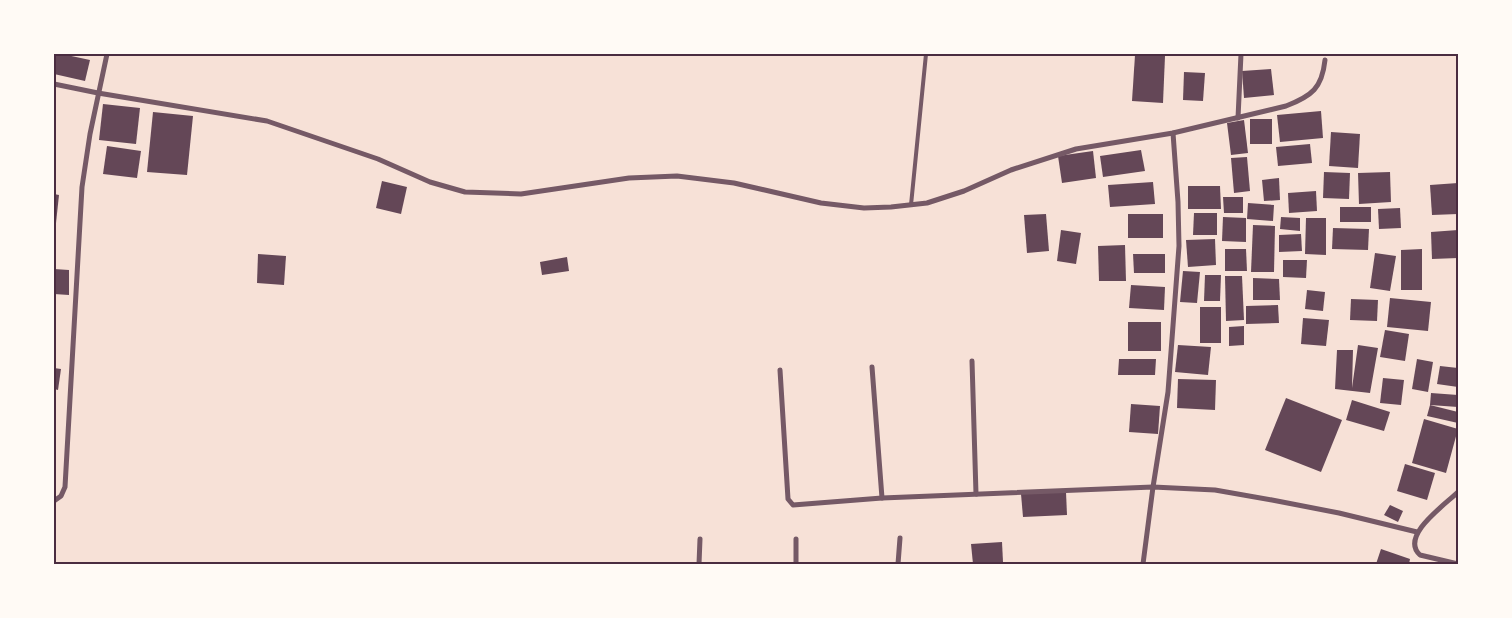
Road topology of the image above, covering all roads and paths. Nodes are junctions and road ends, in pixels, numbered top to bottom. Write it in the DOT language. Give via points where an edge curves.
graph roads {
  1 [pos="107,54"];
  2 [pos="926,54"];
  3 [pos="1241,54"];
  4 [pos="1326,60"];
  5 [pos="54,84"];
  6 [pos="98,93"];
  7 [pos="1238,118"];
  8 [pos="1173,133"];
  9 [pos="911,205"];
  10 [pos="972,361"];
  11 [pos="872,367"];
  12 [pos="780,370"];
  13 [pos="1153,487"];
  14 [pos="1458,492"];
  15 [pos="976,494"];
  16 [pos="882,498"];
  17 [pos="54,501"];
  18 [pos="1417,532"];
  19 [pos="900,538"];
  20 [pos="700,539"];
  21 [pos="796,539"];
  22 [pos="699,564"];
  23 [pos="796,564"];
  24 [pos="898,564"];
  25 [pos="1143,564"];
  26 [pos="1458,564"];
  1 -- 6 [label="street"];
  2 -- 9 [label="lane"];
  3 -- 7 [label="street"];
  4 -- 7 [label="street" via="1320,82 1308,96 1286,106"];
  5 -- 6 [label="street"];
  6 -- 9 [label="street" via="267,122 465,192 521,194 628,178 677,176 734,183 821,203 864,208"];
  6 -- 17 [label="street" via="82,187 65,488"];
  7 -- 8 [label="street"];
  8 -- 9 [label="street" via="1076,149 1011,170 964,191"];
  8 -- 13 [label="street" via="1179,246 1168,392"];
  10 -- 15 [label="street"];
  11 -- 16 [label="street"];
  12 -- 16 [label="street" via="789,501 793,505"];
  13 -- 15 [label="street"];
  13 -- 18 [label="street" via="1215,490 1339,513"];
  13 -- 25 [label="street"];
  14 -- 18 [label="street"];
  15 -- 16 [label="street"];
  18 -- 26 [label="street" via="1414,546 1420,555"];
  19 -- 24 [label="street"];
  20 -- 22 [label="street"];
  21 -- 23 [label="street"];
}
